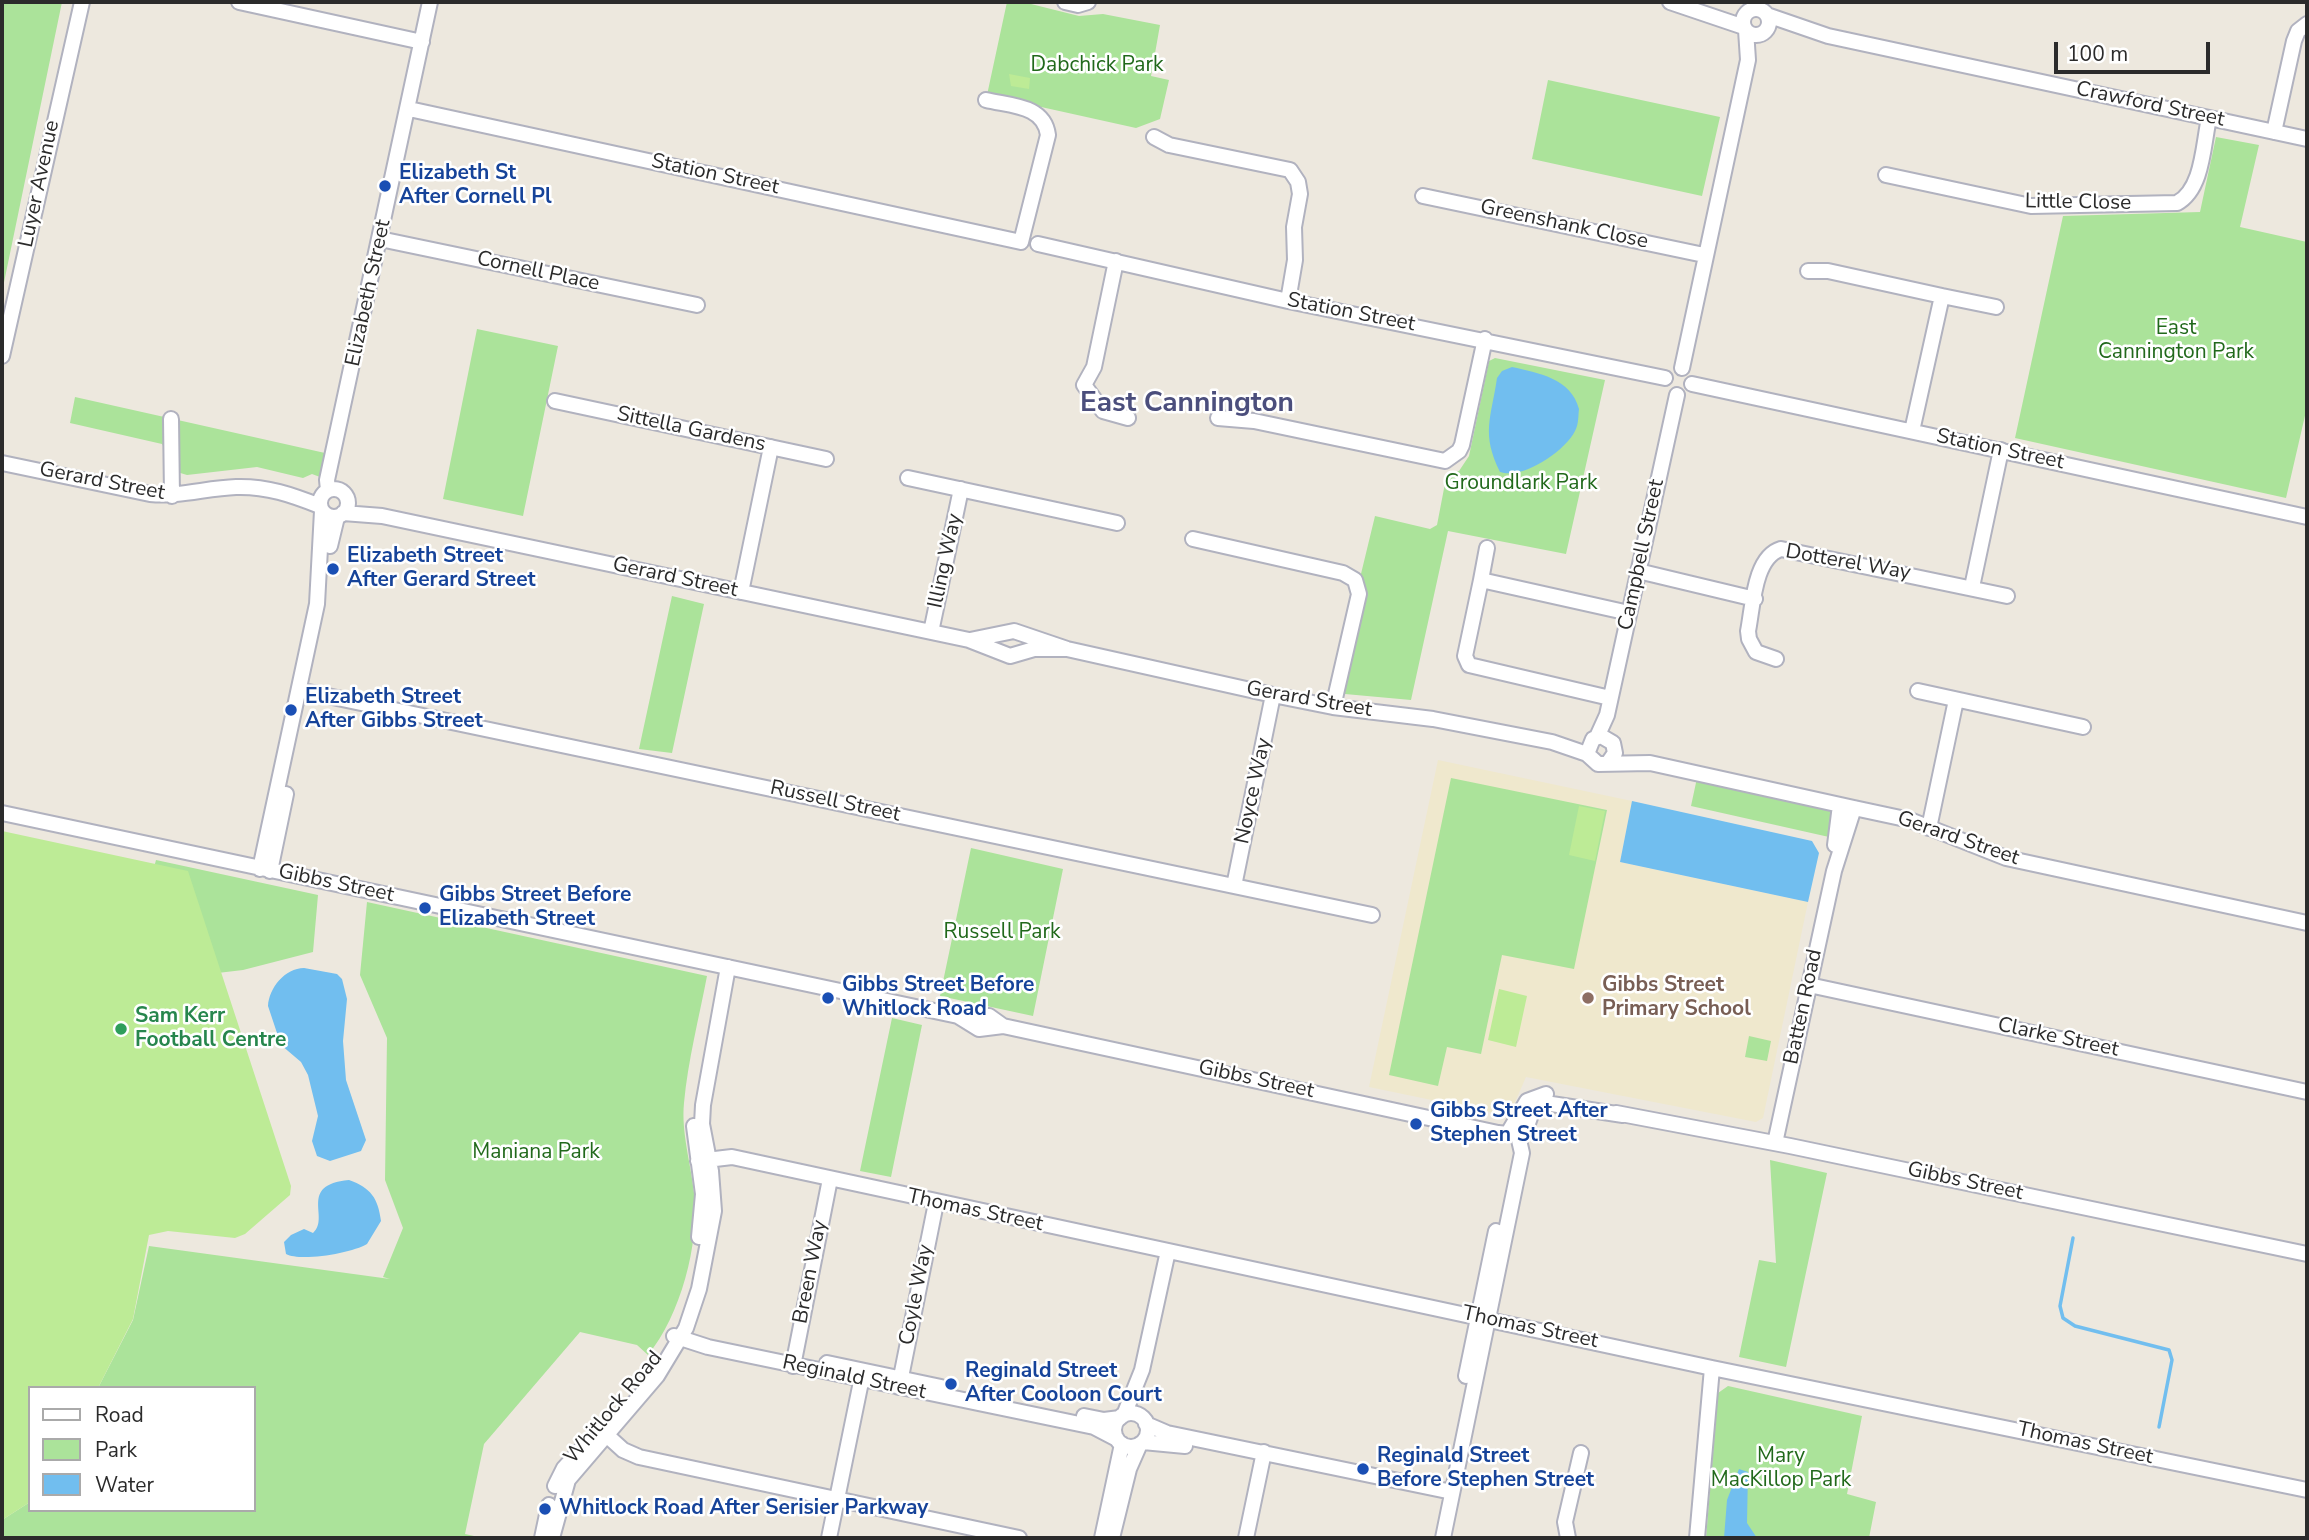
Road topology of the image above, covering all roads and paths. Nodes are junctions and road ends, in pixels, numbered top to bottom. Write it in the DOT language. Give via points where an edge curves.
graph roads {
  1 [pos="239,2"];
  2 [pos="430,2"];
  3 [pos="1065,2"];
  4 [pos="1088,2"];
  5 [pos="1677,3"];
  6 [pos="79,5"];
  7 [pos="1750,8"];
  8 [pos="1766,10"];
  9 [pos="2307,24"];
  10 [pos="1745,28"];
  11 [pos="1764,32"];
  12 [pos="1828,36"];
  13 [pos="422,42"];
  14 [pos="1748,60"];
  15 [pos="986,100"];
  16 [pos="409,109"];
  17 [pos="2209,118"];
  18 [pos="2274,132"];
  19 [pos="1154,137"];
  20 [pos="2307,139"];
  21 [pos="1886,175"];
  22 [pos="1423,196"];
  23 [pos="380,239"];
  24 [pos="1038,244"];
  25 [pos="1704,255"];
  26 [pos="1116,261"];
  27 [pos="1808,271"];
  28 [pos="1942,296"];
  29 [pos="1288,301"];
  30 [pos="697,305"];
  31 [pos="1996,307"];
  32 [pos="1485,339"];
  33 [pos="2,356"];
  34 [pos="1682,368"];
  35 [pos="1665,378"];
  36 [pos="1692,384"];
  37 [pos="1677,395"];
  38 [pos="555,401"];
  39 [pos="1128,418"];
  40 [pos="1218,418"];
  41 [pos="170,419"];
  42 [pos="1912,431"];
  43 [pos="771,447"];
  44 [pos="2001,450"];
  45 [pos="826,459"];
  46 [pos="2,463"];
  47 [pos="908,478"];
  48 [pos="961,489"];
  49 [pos="285,492"];
  50 [pos="172,496"];
  51 [pos="336,500"];
  52 [pos="321,509"];
  53 [pos="2307,517"];
  54 [pos="1117,523"];
  55 [pos="1193,539"];
  56 [pos="1487,548"];
  57 [pos="1638,571"];
  58 [pos="1481,580"];
  59 [pos="1972,587"];
  60 [pos="741,592"];
  61 [pos="2007,596"];
  62 [pos="1755,599"];
  63 [pos="1629,613"];
  64 [pos="931,632"];
  65 [pos="969,640"];
  66 [pos="1067,649"];
  67 [pos="1776,659"];
  68 [pos="303,690"];
  69 [pos="1917,691"];
  70 [pos="1273,695"];
  71 [pos="1610,698"];
  72 [pos="1956,700"];
  73 [pos="1333,707"];
  74 [pos="2083,727"];
  75 [pos="1600,743"];
  76 [pos="1608,763"];
  77 [pos="1650,763"];
  78 [pos="1847,806"];
  79 [pos="2,813"];
  80 [pos="1929,828"];
  81 [pos="265,870"];
  82 [pos="1234,886"];
  83 [pos="1371,915"];
  84 [pos="2307,923"];
  85 [pos="728,967"];
  86 [pos="1809,985"];
  87 [pos="2307,1092"];
  88 [pos="1514,1131"];
  89 [pos="1775,1143"];
  90 [pos="705,1166"];
  91 [pos="830,1179"];
  92 [pos="936,1203"];
  93 [pos="1168,1251"];
  94 [pos="2307,1254"];
  95 [pos="1483,1318"];
  96 [pos="679,1331"];
  97 [pos="794,1361"];
  98 [pos="1712,1368"];
  99 [pos="1142,1370"];
  100 [pos="862,1375"];
  101 [pos="900,1383"];
  102 [pos="1122,1416"];
  103 [pos="1145,1421"];
  104 [pos="603,1432"];
  105 [pos="1119,1442"];
  106 [pos="1141,1443"];
  107 [pos="1581,1453"];
  108 [pos="1263,1457"];
  109 [pos="2307,1490"];
  110 [pos="1447,1495"];
  111 [pos="837,1500"];
  112 [pos="542,1538"];
  113 [pos="552,1538"];
  114 [pos="829,1538"];
  115 [pos="1019,1538"];
  116 [pos="1102,1538"];
  117 [pos="1112,1538"];
  118 [pos="1246,1538"];
  119 [pos="1433,1538"];
  120 [pos="1443,1538"];
  121 [pos="1568,1538"];
  122 [pos="1697,1538"];
  1 -- 13 [label="street"];
  2 -- 13 [label="street, Elizabeth Street"];
  3 -- 4 [label="street"];
  5 -- 7 [label="street"];
  5 -- 10 [label="street"];
  6 -- 33 [label="street, Luyer Avenue"];
  7 -- 8 [label="street"];
  7 -- 10 [label="street" via="1743,18"];
  8 -- 11 [label="street" via="1769,23"];
  8 -- 12 [label="street, Crawford Street"];
  9 -- 18 [label="street" via="2294,41"];
  10 -- 11 [label="street" via="1754,35"];
  10 -- 14 [label="street"];
  11 -- 12 [label="street, Crawford Street"];
  11 -- 14 [label="street"];
  12 -- 17 [label="street, Crawford Street"];
  13 -- 16 [label="street, Elizabeth Street"];
  14 -- 25 [label="street"];
  15 -- 16 [label="street, Station Street" via="1028,109 1039,114 1046,125 1048,135 1021,242"];
  16 -- 23 [label="street, Elizabeth Street"];
  17 -- 18 [label="street, Crawford Street"];
  17 -- 21 [label="street, Little Close" via="2194,186 2188,197 2177,203 2031,206"];
  18 -- 20 [label="street, Crawford Street"];
  19 -- 29 [label="street" via="1169,145 1290,170 1300,194"];
  22 -- 25 [label="street, Greenshank Close"];
  23 -- 30 [label="street, Cornell Place"];
  23 -- 51 [label="street, Elizabeth Street" via="333,461"];
  24 -- 26 [label="street, Station Street"];
  25 -- 34 [label="street"];
  26 -- 29 [label="street, Station Street"];
  26 -- 39 [label="street" via="1094,367 1084,385 1103,411"];
  27 -- 28 [label="street" via="1828,271"];
  28 -- 31 [label="street"];
  28 -- 42 [label="street"];
  29 -- 32 [label="street, Station Street"];
  32 -- 35 [label="street, Station Street"];
  32 -- 40 [label="street" via="1462,445 1445,461 1254,421"];
  34 -- 35 [label="street" via="1669,371"];
  34 -- 36 [label="street"];
  35 -- 37 [label="street" via="1666,386"];
  36 -- 37 [label="street"];
  36 -- 42 [label="street, Station Street"];
  37 -- 57 [label="street, Campbell Street"];
  38 -- 43 [label="street, Sittella Gardens"];
  41 -- 50 [label="street"];
  42 -- 44 [label="street, Station Street"];
  43 -- 45 [label="street, Sittella Gardens"];
  43 -- 60 [label="street"];
  44 -- 53 [label="street, Station Street"];
  44 -- 59 [label="street"];
  46 -- 50 [label="street, Gerard Street"];
  47 -- 48 [label="street"];
  48 -- 54 [label="street"];
  48 -- 64 [label="street, Illing Way"];
  49 -- 50 [label="street, Gerard Street" via="235,487"];
  49 -- 51 [label="street, Gerard Street"];
  49 -- 52 [label="street, Gerard Street"];
  51 -- 52 [label="street, Gerard Street"];
  51 -- 60 [label="street, Gerard Street" via="382,516"];
  51 -- 68 [label="street, Elizabeth Street" via="325,605"];
  52 -- 68 [label="street, Elizabeth Street" via="317,604"];
  55 -- 73 [label="street" via="1343,573 1355,580 1359,594"];
  56 -- 58 [label="street"];
  57 -- 62 [label="street"];
  57 -- 63 [label="street, Campbell Street"];
  58 -- 63 [label="street"];
  58 -- 71 [label="street" via="1465,656 1469,665"];
  59 -- 61 [label="street, Dotterel Way"];
  59 -- 62 [label="street, Dotterel Way" via="1782,549 1767,556"];
  60 -- 64 [label="street, Gerard Street"];
  62 -- 67 [label="street, Dotterel Way" via="1749,639 1756,652"];
  63 -- 71 [label="street, Campbell Street"];
  64 -- 65 [label="street, Gerard Street"];
  65 -- 66 [label="street, Gerard Street" via="1014,631"];
  65 -- 66 [label="street, Gerard Street" via="1010,656 1034,649"];
  66 -- 70 [label="street, Gerard Street"];
  68 -- 81 [label="street, Elizabeth Street"];
  68 -- 82 [label="street, Russell Street"];
  69 -- 72 [label="street"];
  70 -- 73 [label="street, Gerard Street"];
  70 -- 82 [label="street, Noyce Way"];
  71 -- 75 [label="street, Campbell Street"];
  72 -- 74 [label="street"];
  72 -- 80 [label="street"];
  73 -- 75 [label="street, Gerard Street" via="1433,719 1552,742"];
  75 -- 76 [label="street" via="1613,758"];
  75 -- 76 [label="street" via="1594,763"];
  75 -- 77 [label="street, Gerard Street"];
  76 -- 77 [label="street, Gerard Street"];
  77 -- 78 [label="street, Gerard Street"];
  78 -- 80 [label="street, Gerard Street"];
  78 -- 86 [label="street, Batten Road"];
  79 -- 81 [label="street, Gibbs Street"];
  80 -- 84 [label="street, Gerard Street" via="2006,858"];
  81 -- 85 [label="street, Gibbs Street"];
  82 -- 83 [label="street, Russell Street"];
  85 -- 88 [label="street, Gibbs Street" via="958,1016 989,1016 1003,1026"];
  85 -- 90 [label="street, Whitlock Road" via="694,1117"];
  86 -- 87 [label="street, Clarke Street"];
  86 -- 89 [label="street, Batten Road"];
  88 -- 89 [label="street, Gibbs Street" via="1527,1101 1541,1094 1623,1115"];
  88 -- 95 [label="street" via="1522,1153"];
  89 -- 94 [label="street, Gibbs Street"];
  90 -- 91 [label="street, Thomas Street" via="732,1157"];
  90 -- 96 [label="street, Whitlock Road" via="702,1220"];
  91 -- 92 [label="street, Thomas Street"];
  91 -- 97 [label="street, Breen Way"];
  92 -- 93 [label="street, Thomas Street"];
  92 -- 101 [label="street, Coyle Way"];
  93 -- 95 [label="street, Thomas Street"];
  93 -- 99 [label="street"];
  95 -- 98 [label="street, Thomas Street"];
  95 -- 110 [label="street"];
  96 -- 97 [label="street, Reginald Street"];
  96 -- 104 [label="street, Whitlock Road" via="657,1376"];
  97 -- 100 [label="street, Reginald Street"];
  98 -- 109 [label="street, Thomas Street"];
  98 -- 122 [label="street"];
  99 -- 102 [label="street"];
  99 -- 103 [label="street"];
  100 -- 101 [label="street, Reginald Street"];
  100 -- 111 [label="street"];
  101 -- 102 [label="street, Reginald Street" via="1095,1419"];
  101 -- 105 [label="street, Reginald Street" via="1094,1427"];
  102 -- 103 [label="street" via="1135,1414"];
  102 -- 105 [label="street" via="1114,1430"];
  103 -- 106 [label="street" via="1147,1435"];
  103 -- 108 [label="street" via="1167,1433"];
  104 -- 111 [label="street" via="639,1457"];
  104 -- 112 [label="street, Whitlock Road" via="559,1478"];
  104 -- 113 [label="street, Whitlock Road" via="568,1480"];
  105 -- 106 [label="street" via="1131,1447"];
  105 -- 116 [label="street"];
  106 -- 108 [label="street"];
  106 -- 117 [label="street" via="1129,1469"];
  107 -- 121 [label="street" via="1565,1522"];
  108 -- 110 [label="street"];
  108 -- 118 [label="street"];
  110 -- 119 [label="street"];
  110 -- 120 [label="street"];
  111 -- 114 [label="street"];
  111 -- 115 [label="street"];
}
